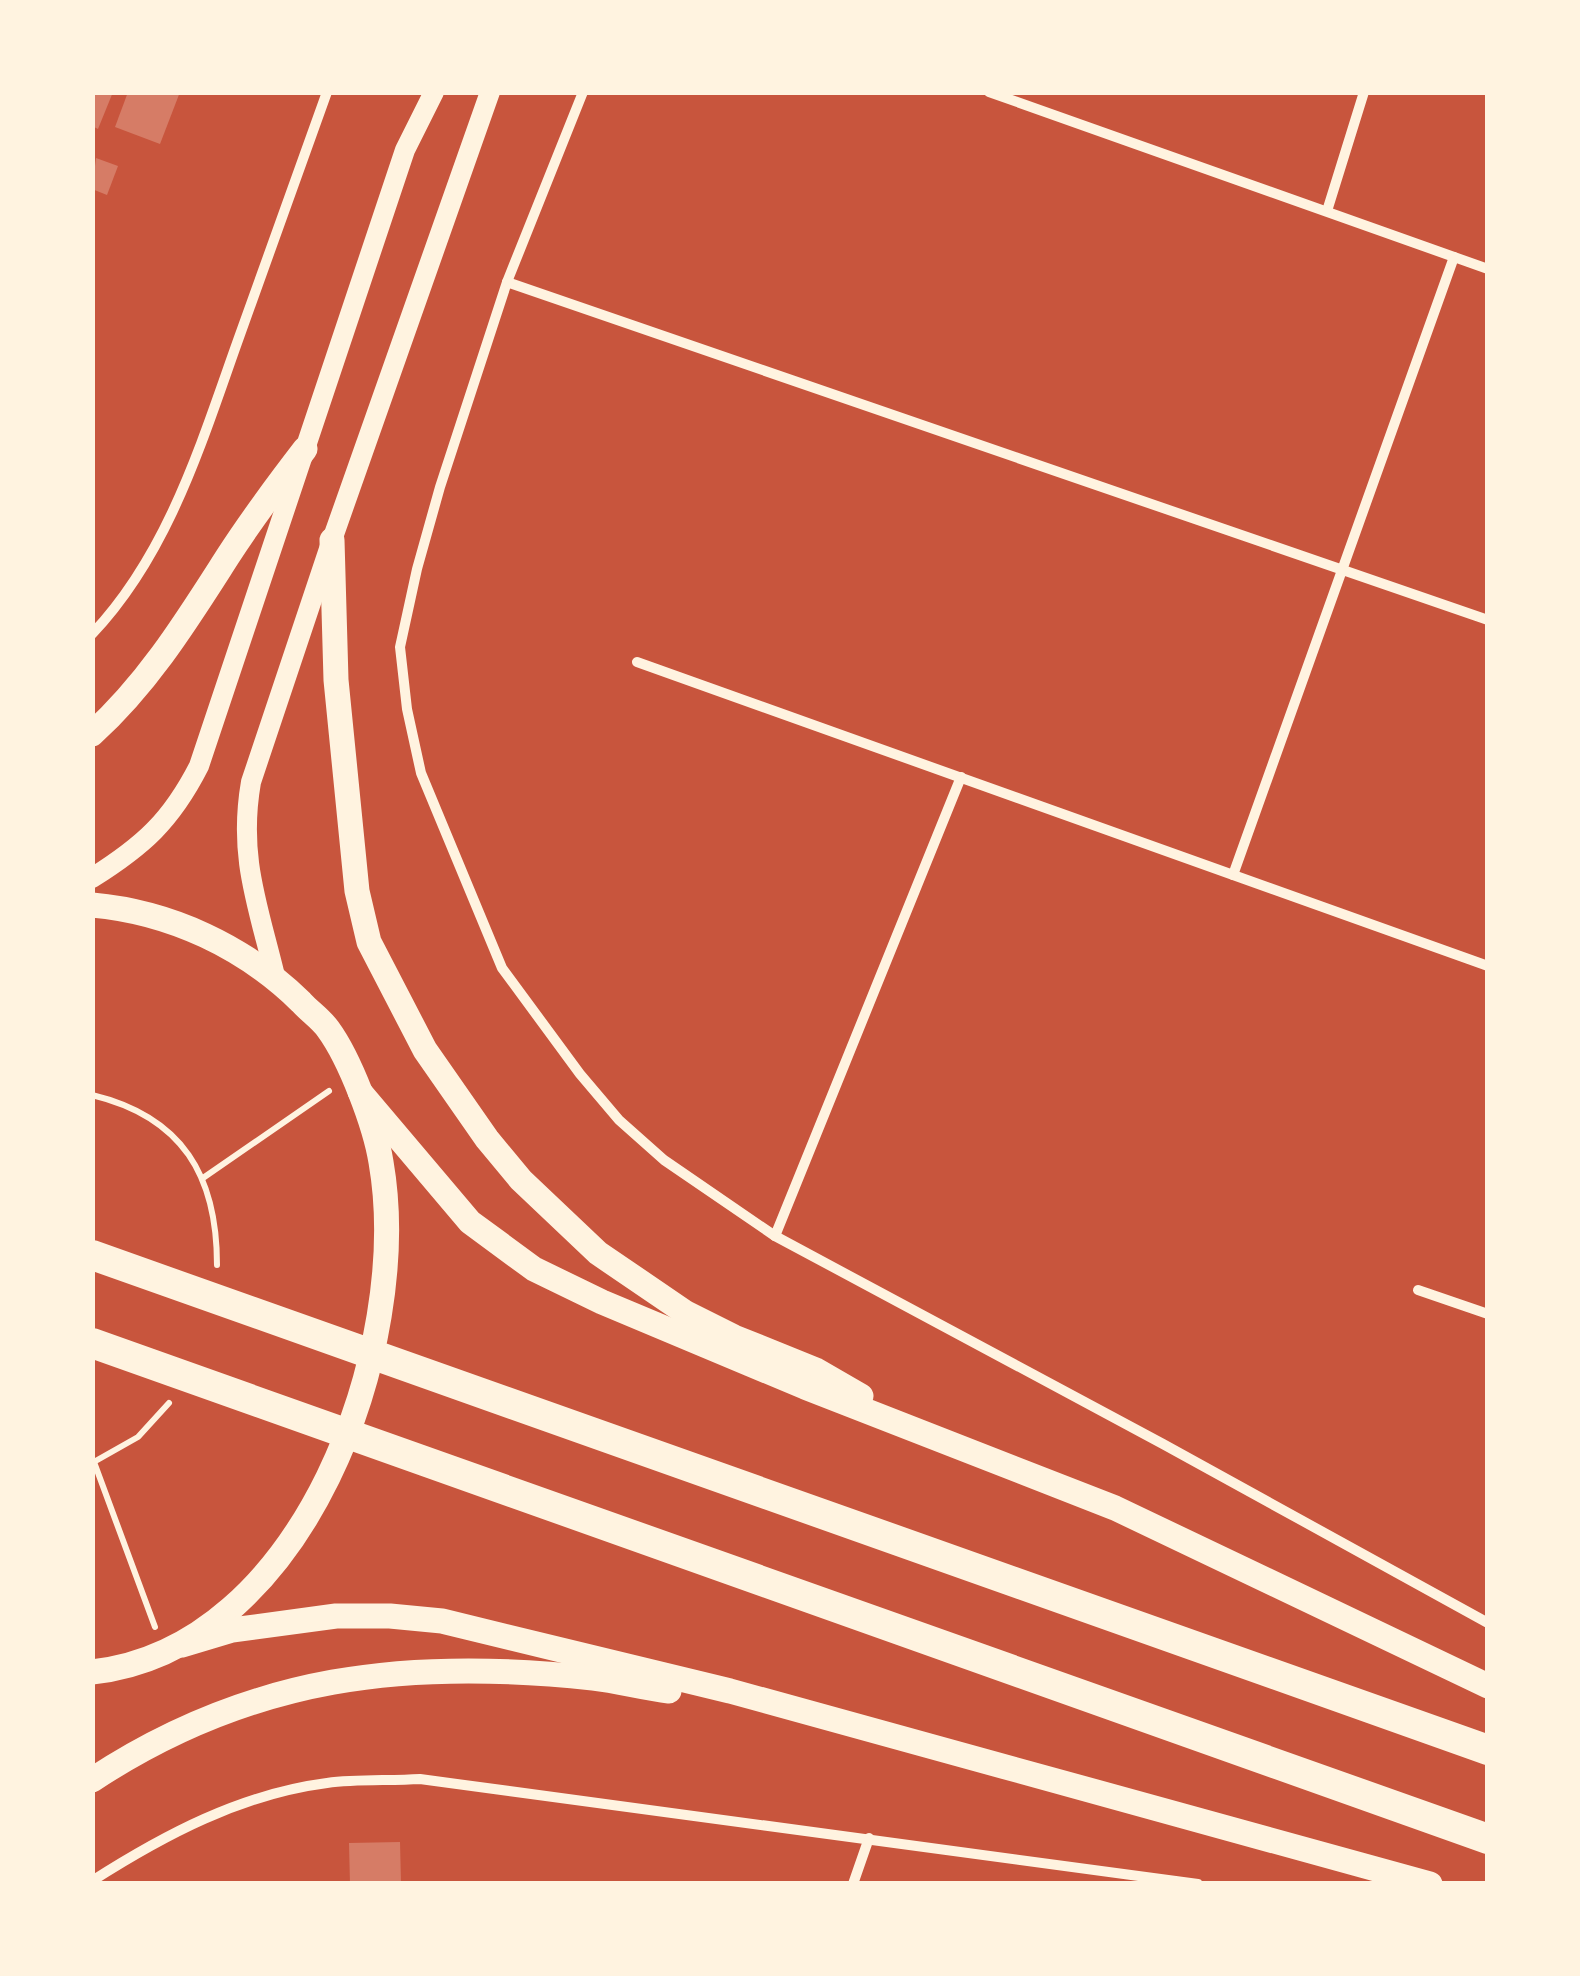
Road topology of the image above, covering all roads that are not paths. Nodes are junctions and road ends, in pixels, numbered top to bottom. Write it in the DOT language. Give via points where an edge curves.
graph roads {
  1 [pos="327,92"];
  2 [pos="434,92"];
  3 [pos="490,92"];
  4 [pos="583,92"];
  5 [pos="989,92"];
  6 [pos="1364,92"];
  7 [pos="1327,212"];
  8 [pos="1454,257"];
  9 [pos="1488,269"];
  10 [pos="508,282"];
  11 [pos="306,450"];
  12 [pos="332,540"];
  13 [pos="1343,568"];
  14 [pos="1488,620"];
  15 [pos="92,634"];
  16 [pos="637,662"];
  17 [pos="92,734"];
  18 [pos="961,777"];
  19 [pos="1233,875"];
  20 [pos="92,878"];
  21 [pos="92,905"];
  22 [pos="1488,966"];
  23 [pos="274,976"];
  24 [pos="356,1084"];
  25 [pos="776,1236"];
  26 [pos="92,1255"];
  27 [pos="1418,1290"];
  28 [pos="1488,1314"];
  29 [pos="92,1344"];
  30 [pos="892,1420"];
  31 [pos="1488,1623"];
  32 [pos="173,1649"];
  33 [pos="92,1672"];
  34 [pos="1488,1686"];
  35 [pos="730,1691"];
  36 [pos="1488,1750"];
  37 [pos="92,1780"];
  38 [pos="869,1838"];
  39 [pos="1488,1839"];
  40 [pos="92,1880"];
  41 [pos="1191,1883"];
  42 [pos="853,1884"];
  43 [pos="1430,1884"];
  1 -- 15 [label="street" via="172,512 138,574"];
  2 -- 11 [label="main road" via="404,150"];
  3 -- 12 [label="main road"];
  4 -- 10 [label="street"];
  5 -- 7 [label="street"];
  6 -- 7 [label="street"];
  7 -- 8 [label="street"];
  8 -- 9 [label="street"];
  8 -- 13 [label="street"];
  10 -- 13 [label="street"];
  10 -- 25 [label="street" via="416,570 400,648 420,773 502,968 580,1074 664,1160"];
  11 -- 17 [label="main road" via="250,522 178,636"];
  11 -- 20 [label="main road" via="199,766 152,836"];
  12 -- 23 [label="main road" via="246,812 247,867"];
  12 -- 30 [label="main road" via="338,713 357,891 369,942 426,1050 521,1180 598,1253 686,1313 847,1386"];
  13 -- 14 [label="street"];
  13 -- 19 [label="street"];
  16 -- 18 [label="street"];
  18 -- 19 [label="street"];
  18 -- 25 [label="street"];
  19 -- 22 [label="street"];
  21 -- 23 [label="main road" via="173,921"];
  23 -- 24 [label="main road" via="328,1029"];
  24 -- 30 [label="main road" via="470,1222 534,1269"];
  24 -- 32 [label="main road" via="381,1160 389,1238 378,1327 356,1407 324,1486 282,1554 239,1604"];
  25 -- 31 [label="street"];
  26 -- 36 [label="highway"];
  27 -- 28 [label="street"];
  29 -- 39 [label="highway"];
  30 -- 34 [label="main road" via="1116,1508"];
  32 -- 33 [label="main road"];
  32 -- 35 [label="main road" via="284,1621 390,1616 494,1632"];
  35 -- 37 [label="main road" via="687,1694 598,1678 481,1670 369,1676 267,1695 218,1713"];
  35 -- 43 [label="main road"];
  38 -- 40 [label="street" via="420,1779 326,1783 230,1807"];
  38 -- 41 [label="street"];
  38 -- 42 [label="street"];
}
